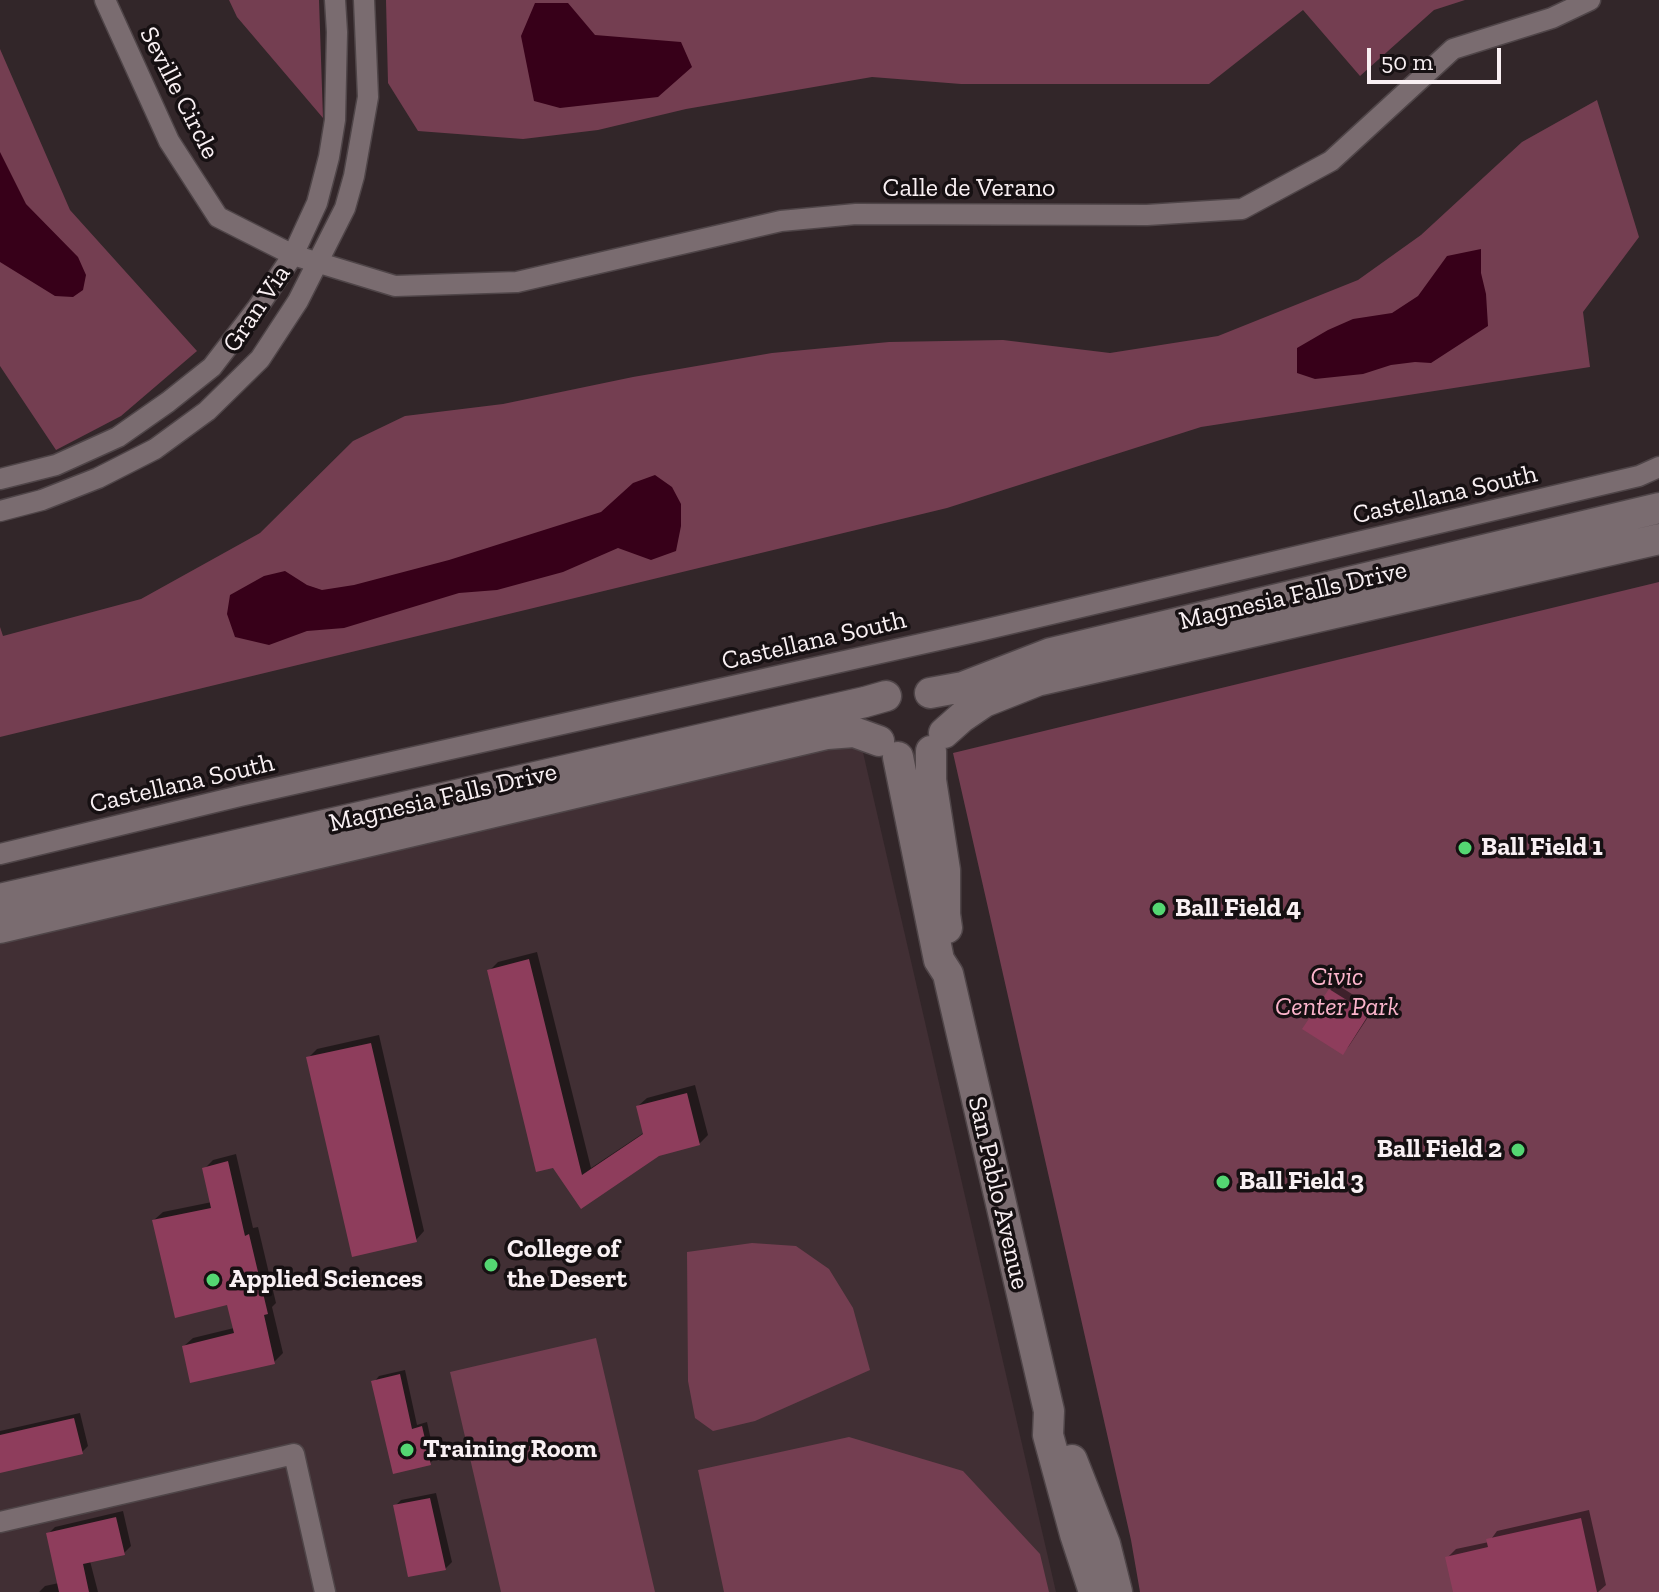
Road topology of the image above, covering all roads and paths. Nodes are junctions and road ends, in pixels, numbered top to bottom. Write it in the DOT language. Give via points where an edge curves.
graph roads {
  1 [pos="105,0"];
  2 [pos="335,0"];
  3 [pos="364,0"];
  4 [pos="1590,0"];
  5 [pos="293,255"];
  6 [pos="318,262"];
  7 [pos="1659,467"];
  8 [pos="0,479"];
  9 [pos="1659,508"];
  10 [pos="0,511"];
  11 [pos="1659,539"];
  12 [pos="930,693"];
  13 [pos="886,696"];
  14 [pos="938,742"];
  15 [pos="888,749"];
  16 [pos="0,854"];
  17 [pos="0,899"];
  18 [pos="0,928"];
  19 [pos="948,974"];
  20 [pos="1049,1411"];
  21 [pos="0,1522"];
  22 [pos="325,1592"];
  23 [pos="1094,1592"];
  24 [pos="1117,1592"];
  1 -- 5 [label="street, Seville Circle" via="169,141 218,217"];
  2 -- 5 [label="street, Gran Via" via="335,120 329,157 317,203"];
  3 -- 6 [label="street, Gran Via" via="368,97 345,208"];
  4 -- 6 [label="street, Calle de Verano" via="1552,18 1453,49 1331,161 1242,209 1147,215 856,214 781,221 517,282 395,286"];
  5 -- 6 [label="street, Calle de Verano"];
  5 -- 8 [label="street, Gran Via" via="212,367 168,402 118,437 56,465"];
  6 -- 10 [label="street, Gran Via" via="260,359 207,411 155,449 98,478"];
  7 -- 16 [label="street, Castellana South" via="1639,476 979,631"];
  9 -- 12 [label="street, Magnesia Falls Drive" via="1051,653 963,687"];
  11 -- 14 [label="street, Magnesia Falls Drive" via="1037,681 984,702"];
  12 -- 13 [label="street" via="909,687"];
  12 -- 14 [label="street" via="946,722"];
  13 -- 15 [label="street" via="874,717 874,730"];
  13 -- 17 [label="street, Magnesia Falls Drive"];
  14 -- 15 [label="street" via="910,759"];
  14 -- 19 [label="street, San Pablo Avenue" via="931,780 945,870"];
  15 -- 18 [label="street, Magnesia Falls Drive" via="854,732 827,734"];
  15 -- 19 [label="street, San Pablo Avenue" via="939,960"];
  19 -- 20 [label="street, San Pablo Avenue"];
  20 -- 23 [label="street, San Pablo Avenue" via="1048,1435"];
  20 -- 24 [label="street, San Pablo Avenue" via="1105,1544"];
  21 -- 22 [label="street" via="294,1454"];
}
